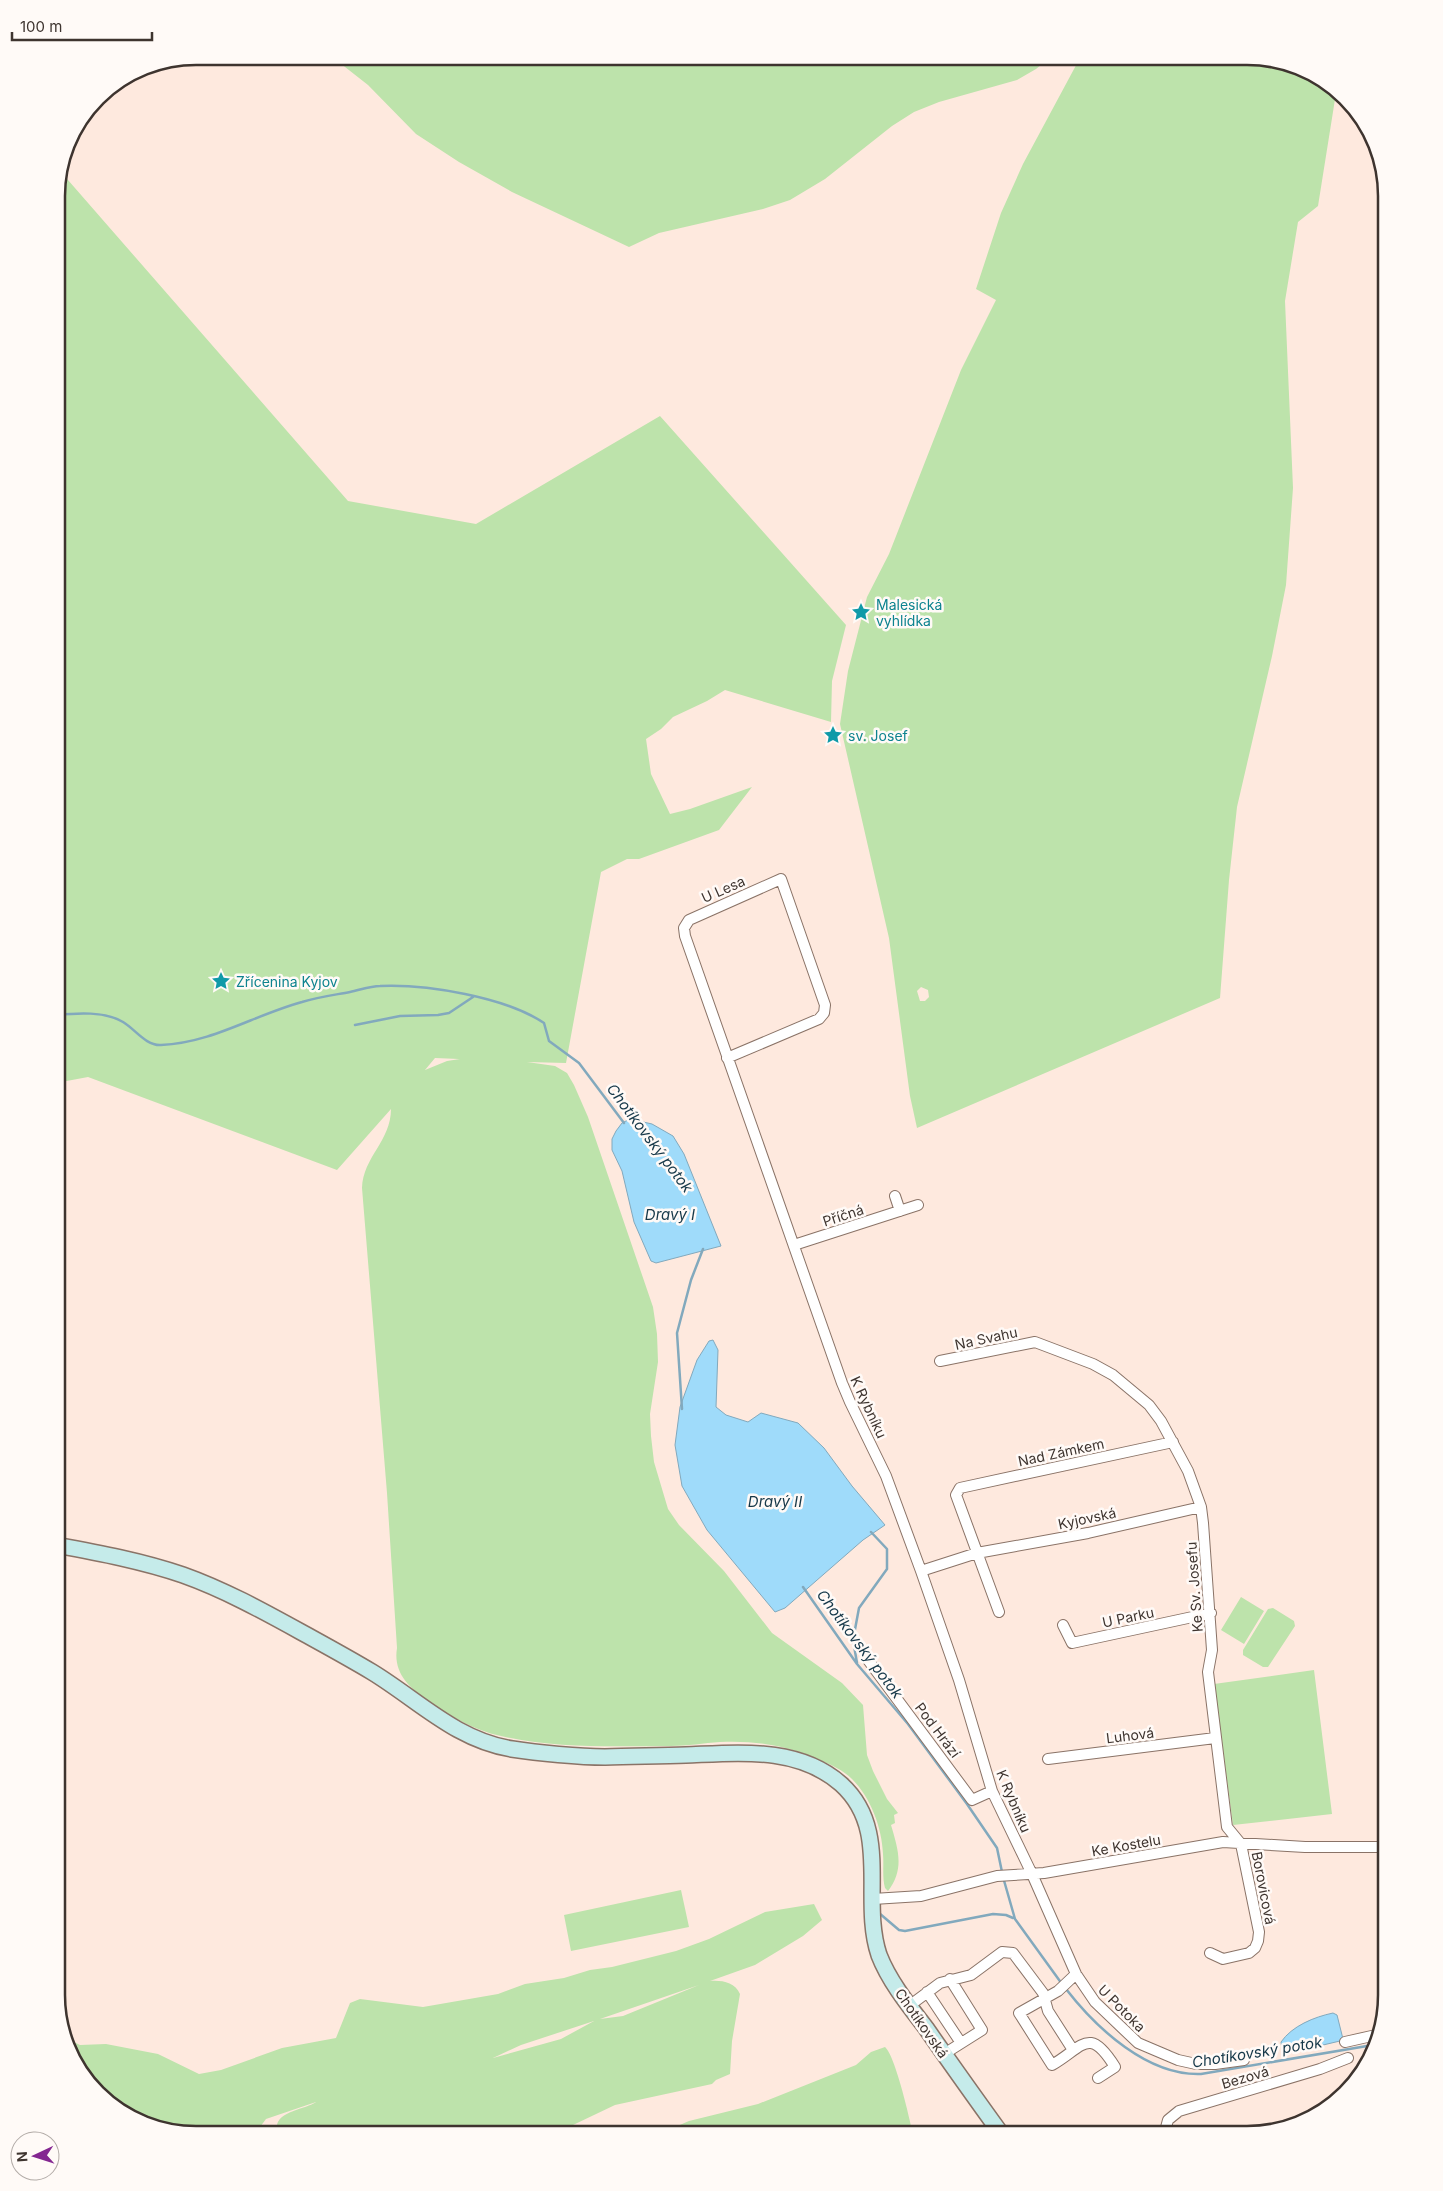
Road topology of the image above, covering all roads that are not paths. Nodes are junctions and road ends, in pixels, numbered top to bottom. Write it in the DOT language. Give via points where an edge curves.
graph roads {
  1 [pos="727,1058"];
  2 [pos="895,1196"];
  3 [pos="918,1205"];
  4 [pos="900,1210"];
  5 [pos="794,1245"];
  6 [pos="940,1361"];
  7 [pos="1093,1364"];
  8 [pos="1173,1442"];
  9 [pos="1201,1507"];
  10 [pos="65,1547"];
  11 [pos="977,1553"];
  12 [pos="921,1571"];
  13 [pos="999,1612"];
  14 [pos="1210,1613"];
  15 [pos="1063,1624"];
  16 [pos="868,1660"];
  17 [pos="1215,1738"];
  18 [pos="1048,1759"];
  19 [pos="992,1791"];
  20 [pos="1241,1844"];
  21 [pos="1378,1847"];
  22 [pos="1032,1874"];
  23 [pos="873,1899"];
  24 [pos="1210,1953"];
  25 [pos="1073,1977"];
  26 [pos="950,1979"];
  27 [pos="927,1992"];
  28 [pos="1045,1998"];
  29 [pos="909,2006"];
  30 [pos="1371,2036"];
  31 [pos="1344,2042"];
  32 [pos="961,2044"];
  33 [pos="1073,2050"];
  34 [pos="944,2054"];
  35 [pos="1348,2058"];
  36 [pos="1244,2060"];
  37 [pos="1098,2078"];
  38 [pos="996,2126"];
  39 [pos="1166,2126"];
  1 -- 1 [label="street, U Lesa" via="819,1018 824,1012 825,1005 781,879 689,920 684,928"];
  1 -- 5 [label="street, K Rybníku"];
  2 -- 4 [label="street"];
  3 -- 4 [label="street, Příčná"];
  4 -- 5 [label="street, Příčná"];
  5 -- 12 [label="street, K Rybníku" via="850,1402 886,1476"];
  6 -- 7 [label="street, Na Svahu" via="1035,1342"];
  7 -- 8 [label="street, Ke Sv. Josefu" via="1114,1374 1143,1400"];
  8 -- 9 [label="street, Ke Sv. Josefu"];
  8 -- 11 [label="street, Nad Zámkem" via="960,1488 957,1492"];
  9 -- 11 [label="street, Kyjovská" via="1088,1533"];
  9 -- 14 [label="street, Ke Sv. Josefu"];
  10 -- 23 [label="street, Chotíkovská" via="141,1562 224,1592 373,1672 441,1722 479,1740 511,1749 600,1757 751,1752 795,1760 812,1767 843,1786 858,1803 867,1822 873,1850"];
  11 -- 12 [label="street, Kyjovská"];
  11 -- 13 [label="street"];
  12 -- 19 [label="street, K Rybníku" via="959,1680"];
  14 -- 15 [label="street, U Parku" via="1072,1643"];
  14 -- 17 [label="street, Ke Sv. Josefu" via="1212,1650 1208,1672"];
  16 -- 19 [label="street, Pod Hrází" via="972,1800"];
  17 -- 18 [label="street, Luhová"];
  17 -- 20 [label="street, Ke Sv. Josefu" via="1227,1827"];
  19 -- 22 [label="street, K Rybníku"];
  20 -- 21 [label="street, Ke Kostelu"];
  20 -- 22 [label="street, Ke Kostelu" via="1223,1842"];
  20 -- 24 [label="street, Borovicová" via="1259,1932 1258,1941 1249,1953 1223,1958"];
  22 -- 23 [label="street, Ke Kostelu" via="997,1876 926,1895"];
  22 -- 25 [label="street, U Potoka"];
  23 -- 29 [label="street, Chotíkovská" via="874,1932 879,1955"];
  25 -- 28 [label="street"];
  25 -- 36 [label="street, U Potoka" via="1138,2043 1196,2064"];
  26 -- 27 [label="street"];
  26 -- 28 [label="street" via="971,1975 1002,1952 1009,1951"];
  26 -- 32 [label="street" via="982,2030"];
  27 -- 29 [label="street"];
  27 -- 32 [label="street"];
  28 -- 33 [label="street" via="1048,2011"];
  28 -- 33 [label="street" via="1019,2013 1052,2066"];
  29 -- 34 [label="street, Chotíkovská"];
  30 -- 31 [label="street"];
  32 -- 34 [label="street"];
  33 -- 37 [label="street" via="1088,2042 1107,2054 1115,2068"];
  34 -- 38 [label="street, Chotíkovská"];
  35 -- 39 [label="street, Bezová" via="1179,2110"];
}
